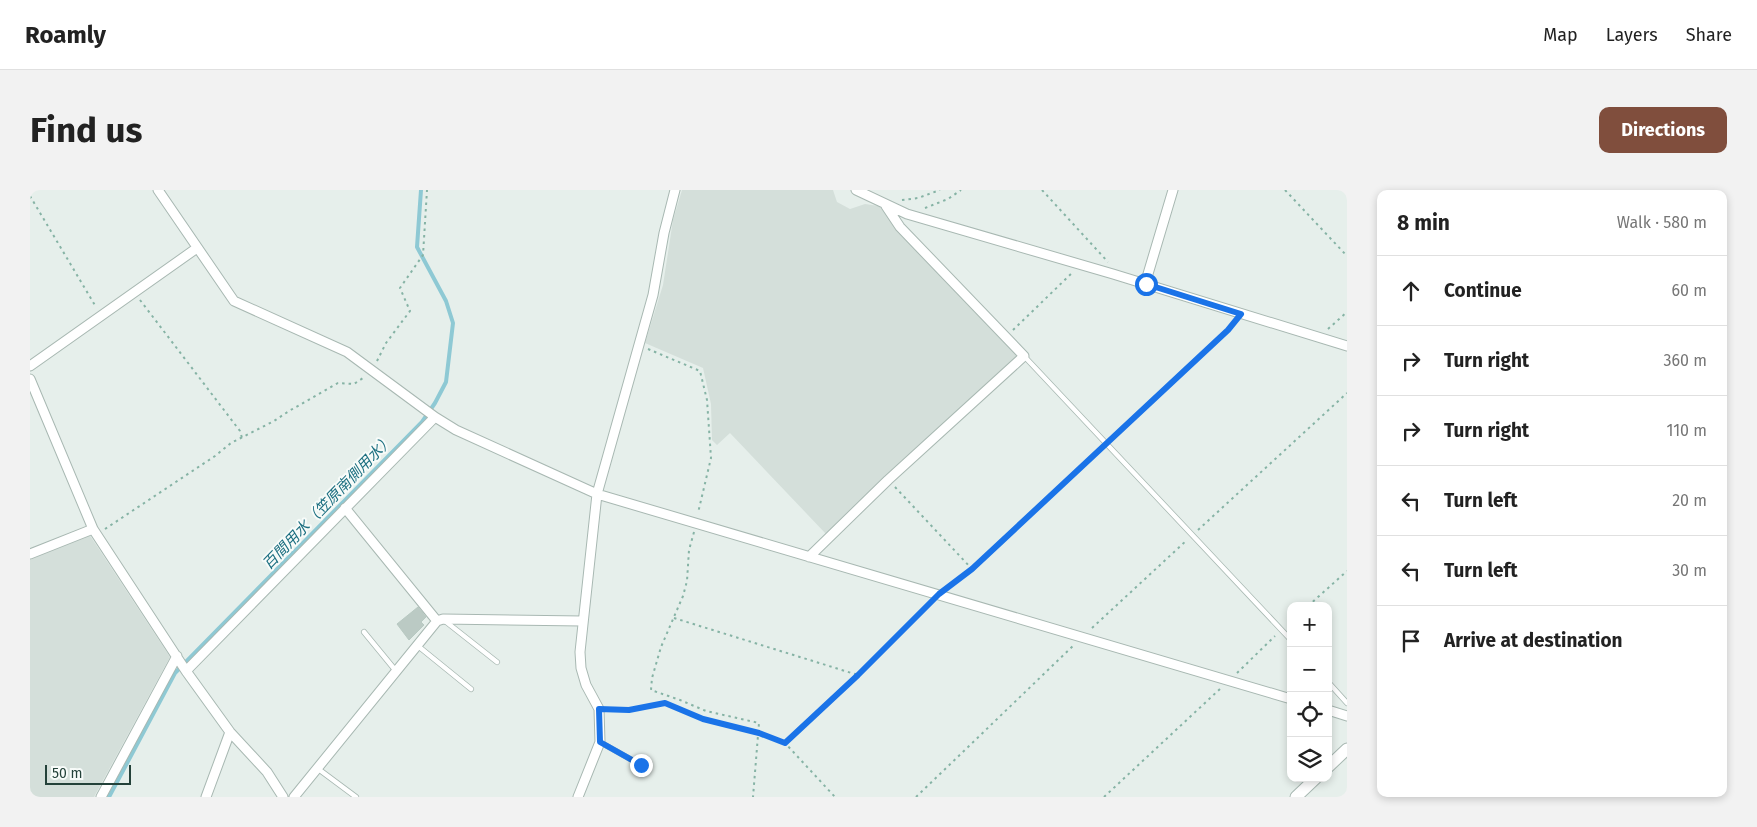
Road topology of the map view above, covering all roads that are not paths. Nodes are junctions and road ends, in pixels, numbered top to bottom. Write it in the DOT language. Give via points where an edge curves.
graph roads {
  1 [pos="158,190"];
  2 [pos="675,190"];
  3 [pos="856,190"];
  4 [pos="1173,190"];
  5 [pos="886,205"];
  6 [pos="197,248"];
  7 [pos="1146,284"];
  8 [pos="1347,346"];
  9 [pos="1024,356"];
  10 [pos="30,366"];
  11 [pos="30,379"];
  12 [pos="435,417"];
  13 [pos="597,494"];
  14 [pos="344,508"];
  15 [pos="95,531"];
  16 [pos="30,554"];
  17 [pos="809,557"];
  18 [pos="440,620"];
  19 [pos="582,621"];
  20 [pos="364,632"];
  21 [pos="1287,636"];
  22 [pos="418,646"];
  23 [pos="177,656"];
  24 [pos="496,662"];
  25 [pos="186,671"];
  26 [pos="396,672"];
  27 [pos="1332,686"];
  28 [pos="471,689"];
  29 [pos="1287,698"];
  30 [pos="1347,703"];
  31 [pos="1332,711"];
  32 [pos="1347,716"];
  33 [pos="230,732"];
  34 [pos="600,742"];
  35 [pos="1347,749"];
  36 [pos="1332,763"];
  37 [pos="641,765"];
  38 [pos="318,768"];
  39 [pos="1312,782"];
  40 [pos="101,797"];
  41 [pos="206,797"];
  42 [pos="283,797"];
  43 [pos="294,797"];
  44 [pos="356,797"];
  45 [pos="578,797"];
  46 [pos="1296,797"];
  1 -- 6 [label="street"];
  2 -- 13 [label="street" via="653,295"];
  3 -- 5 [label="street"];
  4 -- 7 [label="street"];
  5 -- 7 [label="street" via="907,214"];
  5 -- 9 [label="street" via="900,227"];
  6 -- 10 [label="street"];
  6 -- 12 [label="street" via="234,301 347,352"];
  7 -- 8 [label="street"];
  9 -- 17 [label="street"];
  9 -- 21 [label="lane"];
  11 -- 15 [label="street"];
  12 -- 13 [label="street" via="456,430"];
  12 -- 14 [label="street"];
  13 -- 17 [label="street"];
  13 -- 19 [label="street"];
  14 -- 18 [label="street"];
  14 -- 25 [label="street"];
  15 -- 16 [label="street"];
  15 -- 23 [label="street"];
  17 -- 29 [label="street"];
  18 -- 19 [label="street"];
  18 -- 22 [label="street"];
  18 -- 24 [label="lane"];
  19 -- 34 [label="street" via="581,668 599,709"];
  20 -- 26 [label="lane"];
  22 -- 26 [label="street"];
  22 -- 28 [label="lane"];
  23 -- 25 [label="street"];
  23 -- 40 [label="street"];
  25 -- 33 [label="street"];
  26 -- 38 [label="street"];
  27 -- 30 [label="lane"];
  31 -- 32 [label="street"];
  33 -- 41 [label="street"];
  33 -- 42 [label="street" via="267,772"];
  34 -- 37 [label="lane"];
  34 -- 45 [label="street"];
  35 -- 36 [label="street"];
  38 -- 43 [label="street"];
  38 -- 44 [label="lane"];
  39 -- 46 [label="street"];
}
